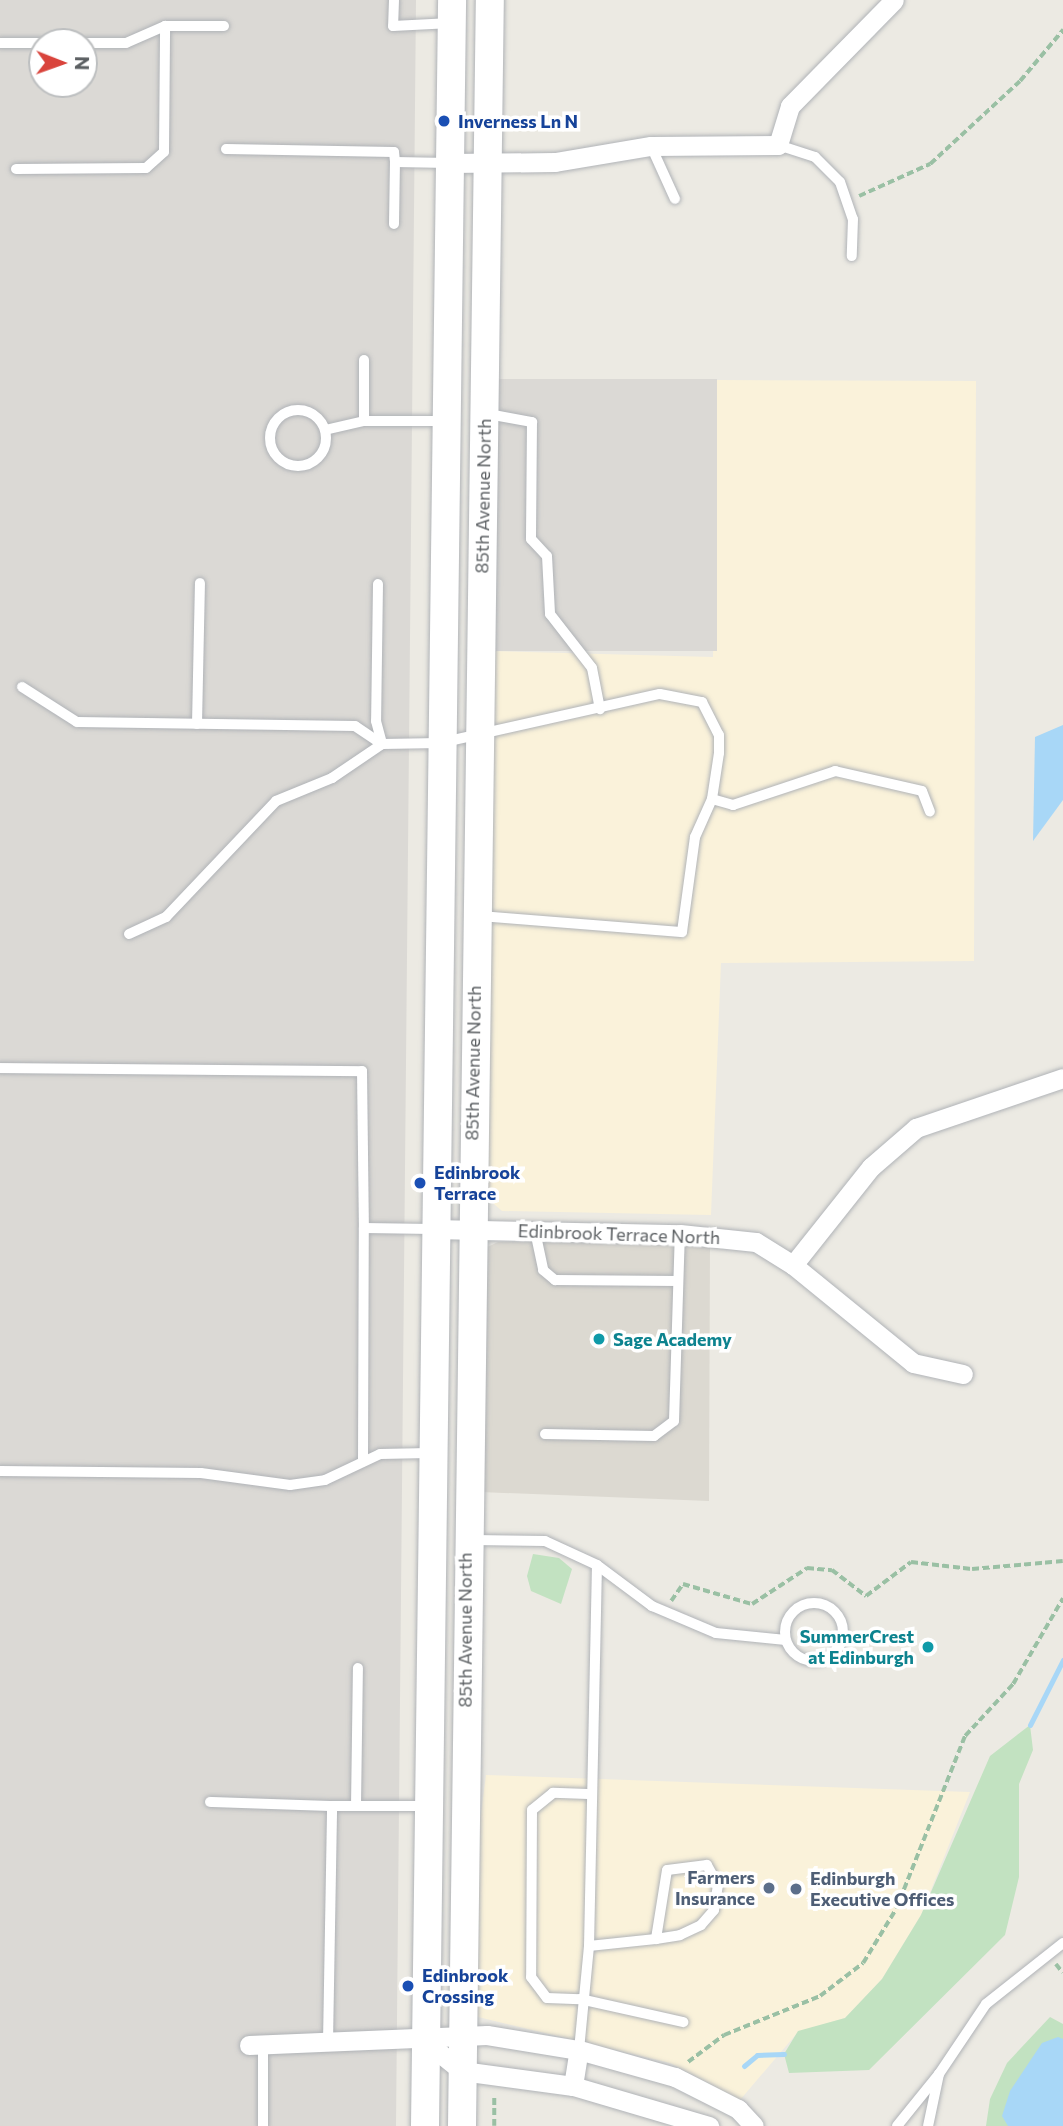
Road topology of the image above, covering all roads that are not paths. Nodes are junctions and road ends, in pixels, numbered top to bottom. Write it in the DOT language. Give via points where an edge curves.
graph roads {
  1 [pos="394,0"];
  2 [pos="490,0"];
  3 [pos="894,0"];
  4 [pos="452,12"];
  5 [pos="165,26"];
  6 [pos="224,26"];
  7 [pos="0,43"];
  8 [pos="28,43"];
  9 [pos="98,43"];
  10 [pos="778,145"];
  11 [pos="651,146"];
  12 [pos="226,149"];
  13 [pos="395,162"];
  14 [pos="449,163"];
  15 [pos="488,163"];
  16 [pos="16,169"];
  17 [pos="675,199"];
  18 [pos="394,224"];
  19 [pos="852,256"];
  20 [pos="364,360"];
  21 [pos="484,414"];
  22 [pos="364,421"];
  23 [pos="445,421"];
  24 [pos="325,430"];
  25 [pos="200,583"];
  26 [pos="378,584"];
  27 [pos="22,687"];
  28 [pos="600,709"];
  29 [pos="197,724"];
  30 [pos="479,730"];
  31 [pos="440,743"];
  32 [pos="382,744"];
  33 [pos="712,799"];
  34 [pos="930,812"];
  35 [pos="475,916"];
  36 [pos="130,934"];
  37 [pos="0,1068"];
  38 [pos="1063,1078"];
  39 [pos="365,1228"];
  40 [pos="433,1229"];
  41 [pos="470,1229"];
  42 [pos="536,1231"];
  43 [pos="680,1234"];
  44 [pos="793,1265"];
  45 [pos="678,1282"];
  46 [pos="963,1374"];
  47 [pos="545,1434"];
  48 [pos="429,1453"];
  49 [pos="363,1459"];
  50 [pos="0,1471"];
  51 [pos="466,1540"];
  52 [pos="597,1565"];
  53 [pos="786,1640"];
  54 [pos="358,1668"];
  55 [pos="588,1794"];
  56 [pos="210,1801"];
  57 [pos="427,1805"];
  58 [pos="332,1806"];
  59 [pos="356,1806"];
  60 [pos="656,1939"];
  61 [pos="1063,1943"];
  62 [pos="589,1946"];
  63 [pos="580,1999"];
  64 [pos="683,2022"];
  65 [pos="463,2036"];
  66 [pos="328,2042"];
  67 [pos="426,2042"];
  68 [pos="256,2044"];
  69 [pos="579,2050"];
  70 [pos="462,2071"];
  71 [pos="939,2074"];
  72 [pos="572,2086"];
  73 [pos="263,2126"];
  74 [pos="425,2126"];
  75 [pos="462,2126"];
  76 [pos="709,2126"];
  77 [pos="754,2126"];
  78 [pos="897,2126"];
  79 [pos="929,2126"];
  1 -- 4 [label="lane" via="393,26"];
  2 -- 15 [label="main road, 85th Avenue North"];
  3 -- 10 [label="street" via="790,106"];
  4 -- 14 [label="main road, 85th Avenue North"];
  5 -- 6 [label="lane"];
  5 -- 9 [label="lane" via="126,43"];
  5 -- 16 [label="lane" via="164,152 146,168"];
  7 -- 8 [label="lane"];
  10 -- 11 [label="street"];
  10 -- 19 [label="lane" via="829,168 849,200"];
  11 -- 15 [label="street" via="555,162"];
  11 -- 17 [label="lane"];
  12 -- 13 [label="lane" via="394,152"];
  13 -- 14 [label="lane"];
  13 -- 18 [label="lane"];
  14 -- 15 [label="street"];
  14 -- 23 [label="main road, 85th Avenue North"];
  15 -- 21 [label="main road, 85th Avenue North"];
  20 -- 22 [label="lane"];
  21 -- 28 [label="lane" via="532,422 531,539 547,556 550,614 592,668"];
  21 -- 30 [label="main road, 85th Avenue North"];
  22 -- 23 [label="lane"];
  22 -- 24 [label="lane"];
  23 -- 31 [label="main road, 85th Avenue North"];
  24 -- 24 [label="lane" via="316,416 290,411 271,428 270,447 282,462 311,464 324,450"];
  25 -- 29 [label="lane"];
  26 -- 32 [label="lane" via="376,721"];
  27 -- 29 [label="lane" via="76,722"];
  28 -- 30 [label="lane"];
  28 -- 33 [label="lane" via="660,694 702,702 719,736"];
  29 -- 32 [label="lane" via="355,726"];
  30 -- 31 [label="lane"];
  30 -- 35 [label="main road, 85th Avenue North"];
  31 -- 32 [label="lane"];
  31 -- 40 [label="main road, 85th Avenue North"];
  32 -- 36 [label="lane" via="332,778 276,801 166,917"];
  33 -- 34 [label="lane" via="733,804 835,771 922,791"];
  33 -- 35 [label="lane" via="695,837 682,932"];
  35 -- 41 [label="main road, 85th Avenue North"];
  37 -- 39 [label="lane" via="362,1071"];
  38 -- 44 [label="street" via="916,1128 871,1167"];
  39 -- 40 [label="lane"];
  39 -- 49 [label="lane"];
  40 -- 41 [label="street, Edinbrook Terrace North"];
  40 -- 48 [label="main road, 85th Avenue North"];
  41 -- 42 [label="street, Edinbrook Terrace North"];
  41 -- 51 [label="main road, 85th Avenue North"];
  42 -- 43 [label="street, Edinbrook Terrace North"];
  42 -- 45 [label="lane" via="543,1270 555,1280"];
  43 -- 44 [label="street, Edinbrook Terrace North" via="756,1242"];
  43 -- 45 [label="lane"];
  44 -- 46 [label="street" via="913,1363"];
  45 -- 47 [label="lane" via="674,1421 654,1436"];
  48 -- 49 [label="lane"];
  48 -- 57 [label="main road, 85th Avenue North"];
  49 -- 50 [label="lane" via="325,1480 290,1485 201,1473"];
  51 -- 52 [label="lane" via="545,1541"];
  51 -- 65 [label="main road, 85th Avenue North"];
  52 -- 53 [label="lane" via="663,1611 716,1633"];
  52 -- 55 [label="lane"];
  53 -- 53 [label="lane" via="797,1655 816,1661 834,1653 843,1627 827,1605 808,1603 792,1613"];
  54 -- 59 [label="lane"];
  55 -- 62 [label="lane"];
  55 -- 63 [label="lane" via="553,1793 531,1810 531,1977 547,1998"];
  56 -- 58 [label="lane"];
  57 -- 59 [label="lane"];
  57 -- 67 [label="main road, 85th Avenue North"];
  58 -- 59 [label="lane"];
  58 -- 66 [label="lane"];
  60 -- 60 [label="lane" via="680,1936 714,1910 718,1885 707,1865 667,1870"];
  60 -- 62 [label="lane"];
  61 -- 71 [label="lane" via="986,2004"];
  62 -- 63 [label="lane"];
  63 -- 64 [label="lane"];
  63 -- 69 [label="lane"];
  65 -- 67 [label="street"];
  65 -- 69 [label="street"];
  65 -- 70 [label="main road, 85th Avenue North"];
  66 -- 67 [label="street"];
  66 -- 68 [label="street"];
  67 -- 70 [label="street"];
  67 -- 74 [label="main road, 85th Avenue North"];
  68 -- 73 [label="lane"];
  69 -- 72 [label="street"];
  69 -- 77 [label="street" via="675,2077 738,2109"];
  70 -- 72 [label="street"];
  70 -- 75 [label="main road, 85th Avenue North"];
  71 -- 78 [label="lane"];
  71 -- 79 [label="lane"];
  72 -- 76 [label="street"];
}
